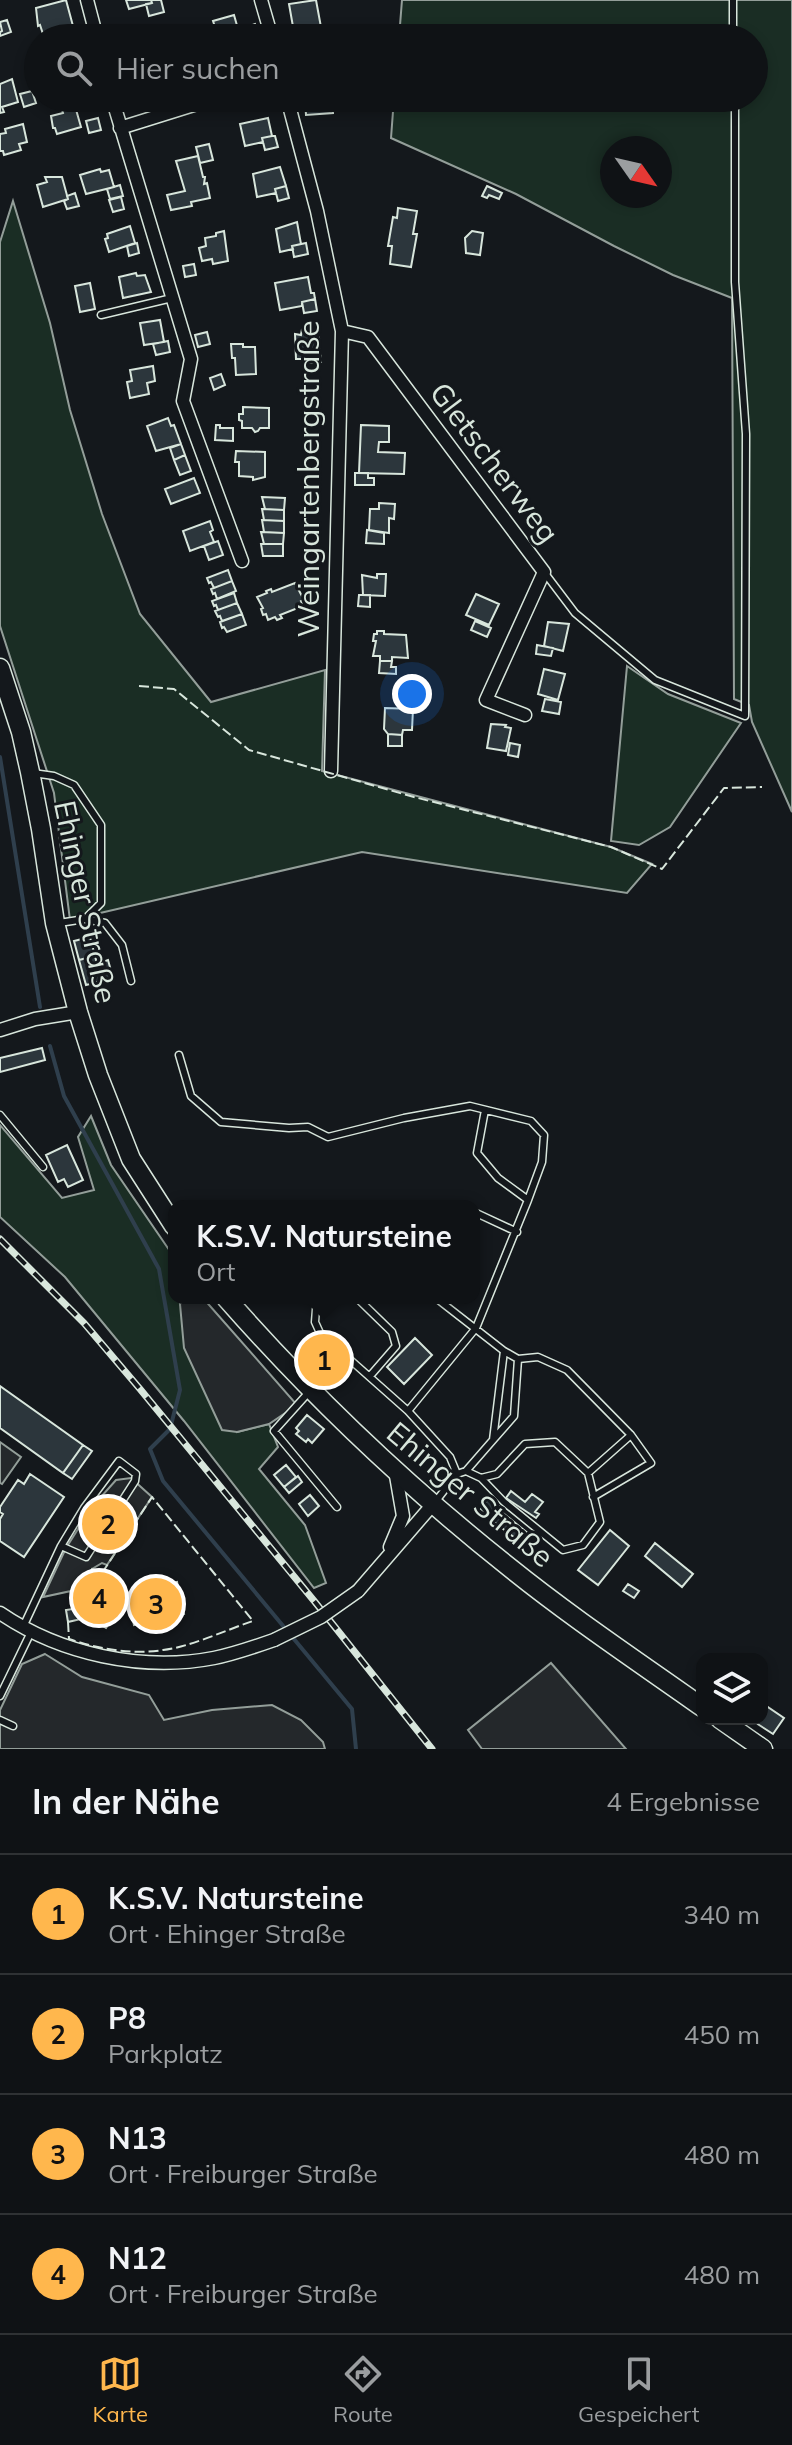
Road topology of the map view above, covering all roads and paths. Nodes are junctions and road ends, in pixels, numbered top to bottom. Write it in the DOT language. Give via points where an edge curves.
graph roads {
  1 [pos="87,0"];
  2 [pos="261,0"];
  3 [pos="733,0"];
  4 [pos="93,24"];
  5 [pos="268,24"];
  6 [pos="733,24"];
  7 [pos="116,112"];
  8 [pos="171,112"];
  9 [pos="291,112"];
  10 [pos="735,112"];
  11 [pos="120,128"];
  12 [pos="172,298"];
  13 [pos="101,315"];
  14 [pos="342,331"];
  15 [pos="242,561"];
  16 [pos="544,572"];
  17 [pos="0,668"];
  18 [pos="525,715"];
  19 [pos="331,771"];
  20 [pos="30,772"];
  21 [pos="85,919"];
  22 [pos="63,922"];
  23 [pos="131,981"];
  24 [pos="78,1012"];
  25 [pos="0,1030"];
  26 [pos="179,1055"];
  27 [pos="485,1110"];
  28 [pos="0,1115"];
  29 [pos="43,1167"];
  30 [pos="528,1200"];
  31 [pos="480,1215"];
  32 [pos="168,1217"];
  33 [pos="517,1232"];
  34 [pos="231,1304"];
  35 [pos="322,1304"];
  36 [pos="363,1304"];
  37 [pos="444,1304"];
  38 [pos="476,1328"];
  39 [pos="504,1351"];
  40 [pos="518,1359"];
  41 [pos="370,1376"];
  42 [pos="311,1389"];
  43 [pos="408,1411"];
  44 [pos="631,1435"];
  45 [pos="493,1440"];
  46 [pos="395,1470"];
  47 [pos="466,1471"];
  48 [pos="588,1473"];
  49 [pos="457,1474"];
  50 [pos="481,1478"];
  51 [pos="593,1497"];
  52 [pos="434,1503"];
  53 [pos="337,1507"];
  54 [pos="61,1546"];
  55 [pos="377,1570"];
  56 [pos="0,1613"];
  57 [pos="27,1629"];
  58 [pos="0,1696"];
  59 [pos="696,1703"];
  60 [pos="0,1720"];
  61 [pos="729,1725"];
  62 [pos="13,1726"];
  63 [pos="763,1749"];
  1 -- 4 [label="street"];
  2 -- 5 [label="street"];
  3 -- 6 [label="lane"];
  7 -- 11 [label="street"];
  8 -- 11 [label="street"];
  9 -- 14 [label="street, Weingartenbergstraße"];
  10 -- 16 [label="lane" via="735,282 746,434 745,716 655,680 575,613"];
  11 -- 12 [label="street"];
  12 -- 13 [label="lane"];
  12 -- 15 [label="street" via="191,359 183,401"];
  14 -- 16 [label="street, Gletscherweg" via="368,337"];
  14 -- 19 [label="street, Weingartenbergstraße"];
  16 -- 18 [label="street, Gletscherweg" via="486,700"];
  17 -- 20 [label="main road, Ehinger Straße"];
  20 -- 21 [label="lane" via="74,785 101,825 101,903"];
  20 -- 22 [label="main road, Ehinger Straße"];
  21 -- 22 [label="lane"];
  21 -- 23 [label="lane" via="105,923 122,945"];
  22 -- 24 [label="main road, Ehinger Straße"];
  24 -- 25 [label="street"];
  24 -- 32 [label="main road, Ehinger Straße" via="131,1159"];
  26 -- 27 [label="lane" via="191,1096 221,1122 308,1127 328,1137 470,1106"];
  27 -- 30 [label="lane" via="477,1153 498,1178"];
  27 -- 30 [label="lane" via="531,1121 544,1135 542,1162"];
  28 -- 29 [label="lane"];
  30 -- 33 [label="lane"];
  31 -- 33 [label="lane"];
  33 -- 38 [label="lane"];
  34 -- 42 [label="main road, Ehinger Straße"];
  35 -- 41 [label="lane" via="316,1309 320,1333"];
  36 -- 41 [label="lane" via="392,1332 396,1346"];
  37 -- 38 [label="lane"];
  38 -- 39 [label="lane"];
  38 -- 43 [label="lane"];
  39 -- 40 [label="lane"];
  39 -- 45 [label="lane"];
  40 -- 44 [label="lane" via="538,1357 567,1370"];
  40 -- 45 [label="lane" via="514,1416"];
  41 -- 43 [label="lane"];
  42 -- 46 [label="main road, Ehinger Straße"];
  42 -- 53 [label="lane" via="274,1431"];
  43 -- 49 [label="lane" via="450,1457"];
  44 -- 48 [label="lane"];
  44 -- 51 [label="lane" via="651,1463"];
  45 -- 47 [label="lane"];
  46 -- 52 [label="main road, Ehinger Straße"];
  46 -- 55 [label="street" via="403,1516"];
  47 -- 49 [label="lane"];
  47 -- 50 [label="lane"];
  48 -- 50 [label="lane" via="555,1442 525,1444 497,1474"];
  48 -- 51 [label="lane"];
  49 -- 52 [label="lane"];
  50 -- 51 [label="lane" via="563,1550 583,1545 600,1522"];
  52 -- 55 [label="street"];
  52 -- 59 [label="main road, Ehinger Straße" via="509,1567"];
  54 -- 54 [label="lane" via="119,1461 136,1474 86,1557"];
  54 -- 57 [label="lane"];
  55 -- 57 [label="street, bridge" via="321,1617 274,1640 212,1658 112,1658"];
  56 -- 57 [label="street"];
  57 -- 58 [label="lane"];
  60 -- 62 [label="lane"];
  61 -- 63 [label="main road"];
}
